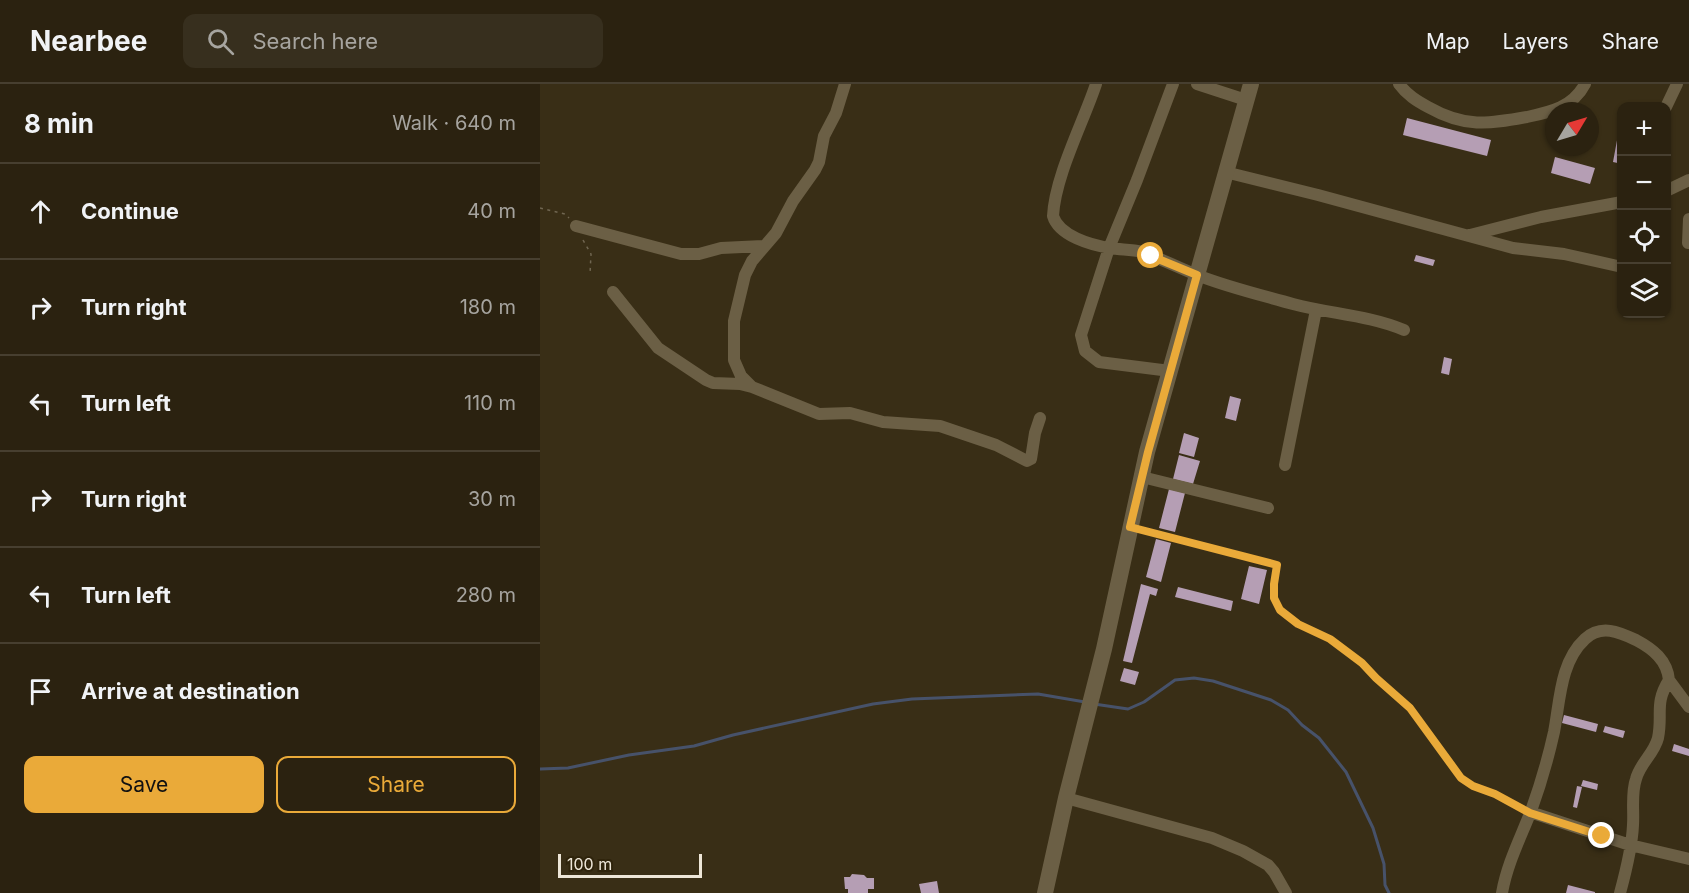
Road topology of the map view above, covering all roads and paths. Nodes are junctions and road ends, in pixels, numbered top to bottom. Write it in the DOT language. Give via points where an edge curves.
graph roads {
  1 [pos="845,84"];
  2 [pos="1096,84"];
  3 [pos="1173,84"];
  4 [pos="1197,84"];
  5 [pos="1399,84"];
  6 [pos="1585,84"];
  7 [pos="1677,84"];
  8 [pos="1248,92"];
  9 [pos="1668,102"];
  10 [pos="1225,172"];
  11 [pos="1689,180"];
  12 [pos="1671,189"];
  13 [pos="1617,203"];
  14 [pos="1689,219"];
  15 [pos="576,226"];
  16 [pos="1469,235"];
  17 [pos="1688,243"];
  18 [pos="763,246"];
  19 [pos="1109,248"];
  20 [pos="1617,266"];
  21 [pos="1197,275"];
  22 [pos="614,292"];
  23 [pos="1316,310"];
  24 [pos="1404,330"];
  25 [pos="1170,371"];
  26 [pos="752,387"];
  27 [pos="1040,418"];
  28 [pos="1285,465"];
  29 [pos="1142,477"];
  30 [pos="1268,508"];
  31 [pos="1130,527"];
  32 [pos="1668,680"];
  33 [pos="1689,707"];
  34 [pos="1066,798"];
  35 [pos="1530,813"];
  36 [pos="1630,844"];
  37 [pos="1689,859"];
  38 [pos="1045,893"];
  39 [pos="1286,893"];
  40 [pos="1502,893"];
  41 [pos="1620,893"];
  1 -- 18 [label="street" via="815,170 776,233"];
  2 -- 19 [label="street" via="1071,148 1053,216 1062,230"];
  3 -- 19 [label="street"];
  4 -- 8 [label="street"];
  5 -- 6 [label="street" via="1413,99 1444,116 1484,124 1550,113 1567,105"];
  7 -- 9 [label="street"];
  8 -- 10 [label="main road"];
  10 -- 16 [label="street"];
  10 -- 21 [label="main road"];
  11 -- 12 [label="street"];
  13 -- 16 [label="street"];
  14 -- 17 [label="street"];
  15 -- 18 [label="street" via="681,254"];
  16 -- 20 [label="street" via="1513,248"];
  18 -- 26 [label="street" via="745,275 734,321 734,360 741,376"];
  19 -- 21 [label="street" via="1139,251"];
  19 -- 25 [label="street" via="1082,327 1085,351 1099,362"];
  21 -- 23 [label="street"];
  21 -- 25 [label="main road"];
  22 -- 26 [label="street" via="651,342 665,354 713,383"];
  23 -- 24 [label="street" via="1367,318"];
  23 -- 28 [label="street"];
  25 -- 29 [label="main road"];
  26 -- 27 [label="street" via="819,414 850,413 883,422 940,426 996,444 1027,461 1031,459"];
  29 -- 30 [label="street"];
  29 -- 31 [label="main road"];
  31 -- 34 [label="main road"];
  31 -- 35 [label="path" via="1277,565 1274,598 1280,610 1362,663 1410,708 1467,782"];
  32 -- 33 [label="street"];
  32 -- 35 [label="street" via="1663,661 1639,642 1606,630 1583,640 1565,670 1553,735"];
  32 -- 36 [label="street" via="1659,701 1657,741 1636,779"];
  34 -- 38 [label="main road"];
  34 -- 39 [label="street" via="1243,851 1268,865"];
  35 -- 36 [label="street"];
  35 -- 40 [label="street"];
  36 -- 37 [label="street"];
  36 -- 41 [label="street"];
}
